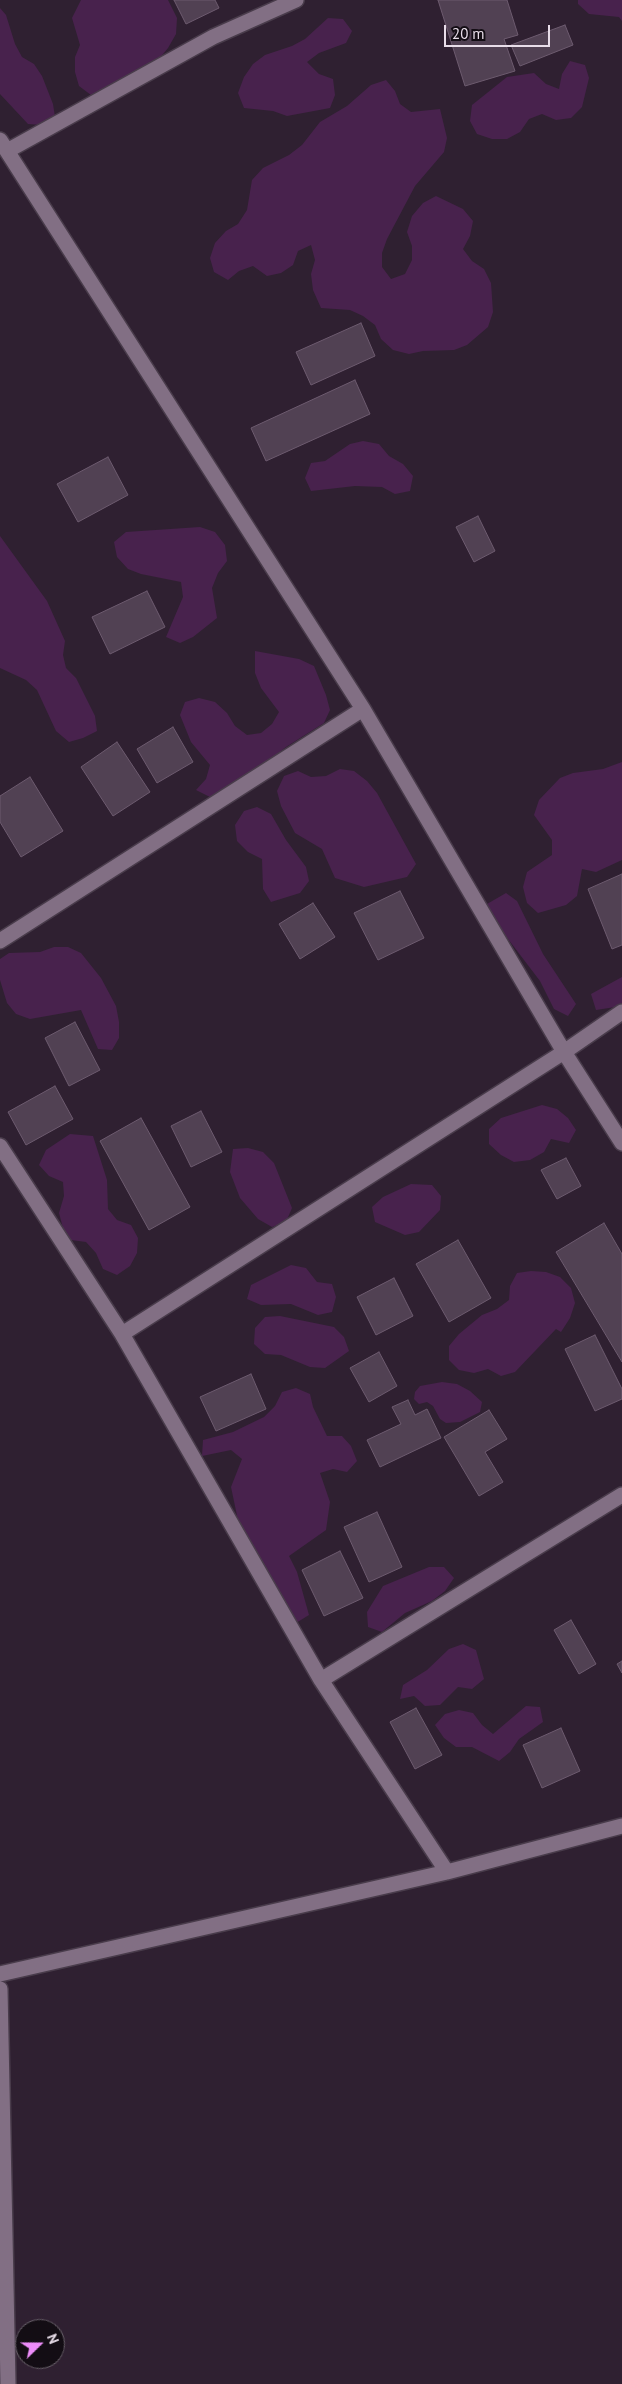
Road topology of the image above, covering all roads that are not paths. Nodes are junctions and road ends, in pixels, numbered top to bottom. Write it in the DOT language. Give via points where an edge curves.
graph roads {
  1 [pos="296,0"];
  2 [pos="4,146"];
  3 [pos="363,709"];
  4 [pos="0,941"];
  5 [pos="622,1012"];
  6 [pos="564,1052"];
  7 [pos="622,1143"];
  8 [pos="0,1146"];
  9 [pos="122,1334"];
  10 [pos="622,1495"];
  11 [pos="321,1680"];
  12 [pos="622,1826"];
  13 [pos="448,1872"];
  14 [pos="0,1974"];
  15 [pos="0,1989"];
  16 [pos="8,2384"];
  1 -- 2 [label="street" via="214,36"];
  2 -- 3 [label="street"];
  3 -- 4 [label="street"];
  3 -- 6 [label="street"];
  5 -- 6 [label="street"];
  6 -- 7 [label="street"];
  6 -- 9 [label="street"];
  8 -- 9 [label="street"];
  9 -- 11 [label="street"];
  10 -- 11 [label="street"];
  11 -- 13 [label="street"];
  12 -- 13 [label="street"];
  13 -- 14 [label="street"];
  15 -- 16 [label="street"];
}
